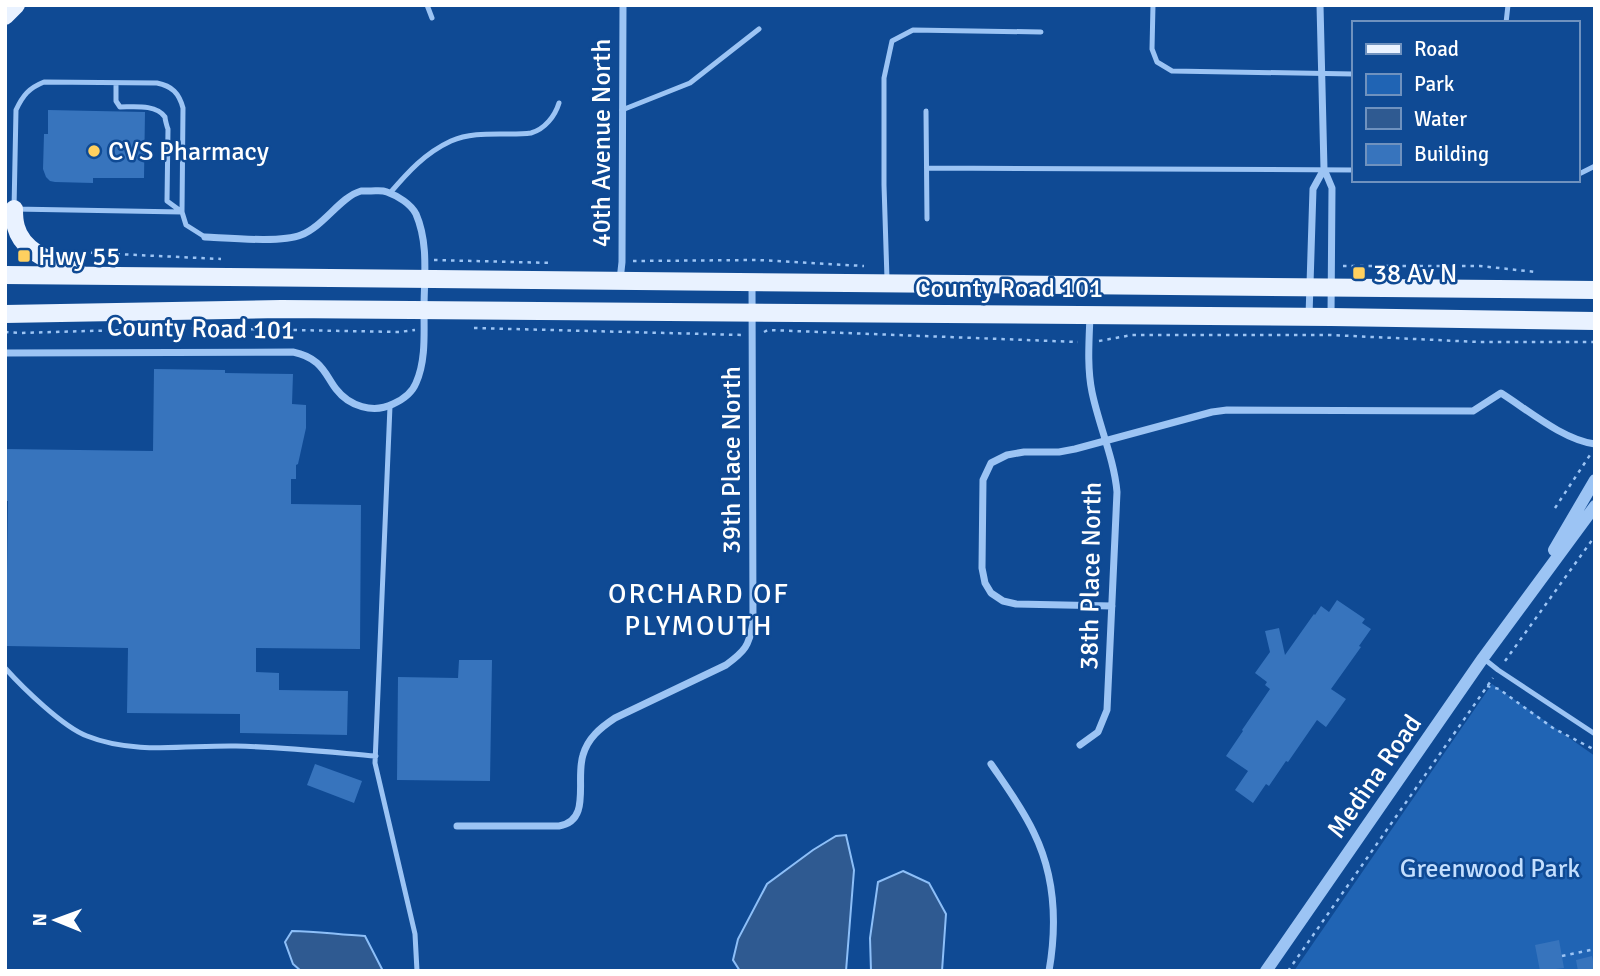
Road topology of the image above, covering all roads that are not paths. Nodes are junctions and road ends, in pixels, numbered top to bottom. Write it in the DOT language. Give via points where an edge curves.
graph roads {
  1 [pos="16,5"];
  2 [pos="426,5"];
  3 [pos="623,5"];
  4 [pos="1153,5"];
  5 [pos="1320,5"];
  6 [pos="5,16"];
  7 [pos="432,18"];
  8 [pos="759,29"];
  9 [pos="1041,32"];
  10 [pos="1321,73"];
  11 [pos="1352,74"];
  12 [pos="116,83"];
  13 [pos="559,103"];
  14 [pos="622,110"];
  15 [pos="926,111"];
  16 [pos="1595,166"];
  17 [pos="927,168"];
  18 [pos="1324,169"];
  19 [pos="1352,170"];
  20 [pos="1579,174"];
  21 [pos="390,193"];
  22 [pos="14,209"];
  23 [pos="182,212"];
  24 [pos="927,219"];
  25 [pos="205,237"];
  26 [pos="621,272"];
  27 [pos="5,275"];
  28 [pos="887,275"];
  29 [pos="86,276"];
  30 [pos="424,279"];
  31 [pos="752,281"];
  32 [pos="1310,287"];
  33 [pos="1332,288"];
  34 [pos="1595,290"];
  35 [pos="424,310"];
  36 [pos="751,312"];
  37 [pos="5,314"];
  38 [pos="1090,315"];
  39 [pos="1309,317"];
  40 [pos="1331,317"];
  41 [pos="1595,321"];
  42 [pos="5,354"];
  43 [pos="390,406"];
  44 [pos="1105,441"];
  45 [pos="1595,446"];
  46 [pos="1595,480"];
  47 [pos="1595,506"];
  48 [pos="1112,606"];
  49 [pos="1521,608"];
  50 [pos="1483,658"];
  51 [pos="5,668"];
  52 [pos="1595,734"];
  53 [pos="1080,745"];
  54 [pos="376,756"];
  55 [pos="991,764"];
  56 [pos="457,826"];
  57 [pos="417,971"];
  58 [pos="1049,971"];
  59 [pos="1266,971"];
  1 -- 6 [label="main road"];
  2 -- 7 [label="lane"];
  3 -- 14 [label="street, 40th Avenue North"];
  4 -- 10 [label="lane" via="1152,49 1157,62 1172,71"];
  5 -- 10 [label="street"];
  8 -- 14 [label="lane" via="690,83"];
  9 -- 28 [label="lane" via="913,30 892,41 884,78"];
  10 -- 11 [label="lane"];
  10 -- 18 [label="street"];
  12 -- 22 [label="lane" via="44,82 23,96 16,110"];
  12 -- 23 [label="lane" via="120,107 146,107 165,118 167,201"];
  12 -- 23 [label="lane" via="167,85 180,97 184,108"];
  13 -- 21 [label="lane" via="550,120 530,133 473,134 429,153"];
  14 -- 26 [label="street, 40th Avenue North"];
  15 -- 17 [label="lane"];
  16 -- 20 [label="lane"];
  17 -- 18 [label="lane"];
  17 -- 24 [label="lane"];
  18 -- 19 [label="lane"];
  18 -- 32 [label="street" via="1313,189"];
  18 -- 33 [label="street" via="1332,187"];
  21 -- 25 [label="street" via="361,191 298,237"];
  21 -- 30 [label="street" via="415,211 422,231"];
  22 -- 23 [label="lane"];
  22 -- 29 [label="main road" via="16,229 26,246"];
  23 -- 25 [label="lane" via="186,225"];
  26 -- 30 [label="main road, County Road 101"];
  26 -- 31 [label="main road, County Road 101"];
  27 -- 29 [label="main road, County Road 101"];
  28 -- 31 [label="main road, County Road 101"];
  28 -- 32 [label="main road, County Road 101"];
  29 -- 30 [label="main road, County Road 101"];
  30 -- 35 [label="street"];
  31 -- 36 [label="street, 39th Place North"];
  32 -- 33 [label="main road, County Road 101"];
  32 -- 39 [label="street"];
  33 -- 34 [label="main road, County Road 101"];
  33 -- 40 [label="street"];
  35 -- 36 [label="main road, County Road 101"];
  35 -- 37 [label="main road, County Road 101"];
  35 -- 43 [label="street" via="421,371 415,387"];
  36 -- 38 [label="main road, County Road 101"];
  36 -- 56 [label="street, 39th Place North" via="750,640 726,665 600,728 583,755 580,807 573,821 559,826"];
  38 -- 39 [label="main road, County Road 101"];
  38 -- 44 [label="street, 38th Place North" via="1091,390"];
  39 -- 40 [label="main road, County Road 101"];
  40 -- 41 [label="main road, County Road 101"];
  42 -- 43 [label="street, County Road 101" via="293,352 318,363 345,399 369,409"];
  43 -- 54 [label="lane"];
  44 -- 45 [label="street" via="1227,410 1473,411 1502,393 1562,432"];
  44 -- 48 [label="street, 38th Place North" via="1117,492"];
  44 -- 48 [label="street" via="1059,452 1007,455 991,463 983,480 982,568 991,593 1003,601"];
  46 -- 49 [label="street, Medina Road"];
  47 -- 49 [label="street, Medina Road"];
  48 -- 53 [label="street, 38th Place North" via="1107,710 1098,732"];
  49 -- 50 [label="street, Medina Road"];
  50 -- 52 [label="lane"];
  50 -- 59 [label="street, Medina Road"];
  51 -- 54 [label="lane" via="53,714 85,736 121,746 293,748"];
  54 -- 57 [label="lane" via="415,934"];
  55 -- 58 [label="street" via="1034,833 1046,866 1054,934"];
}
